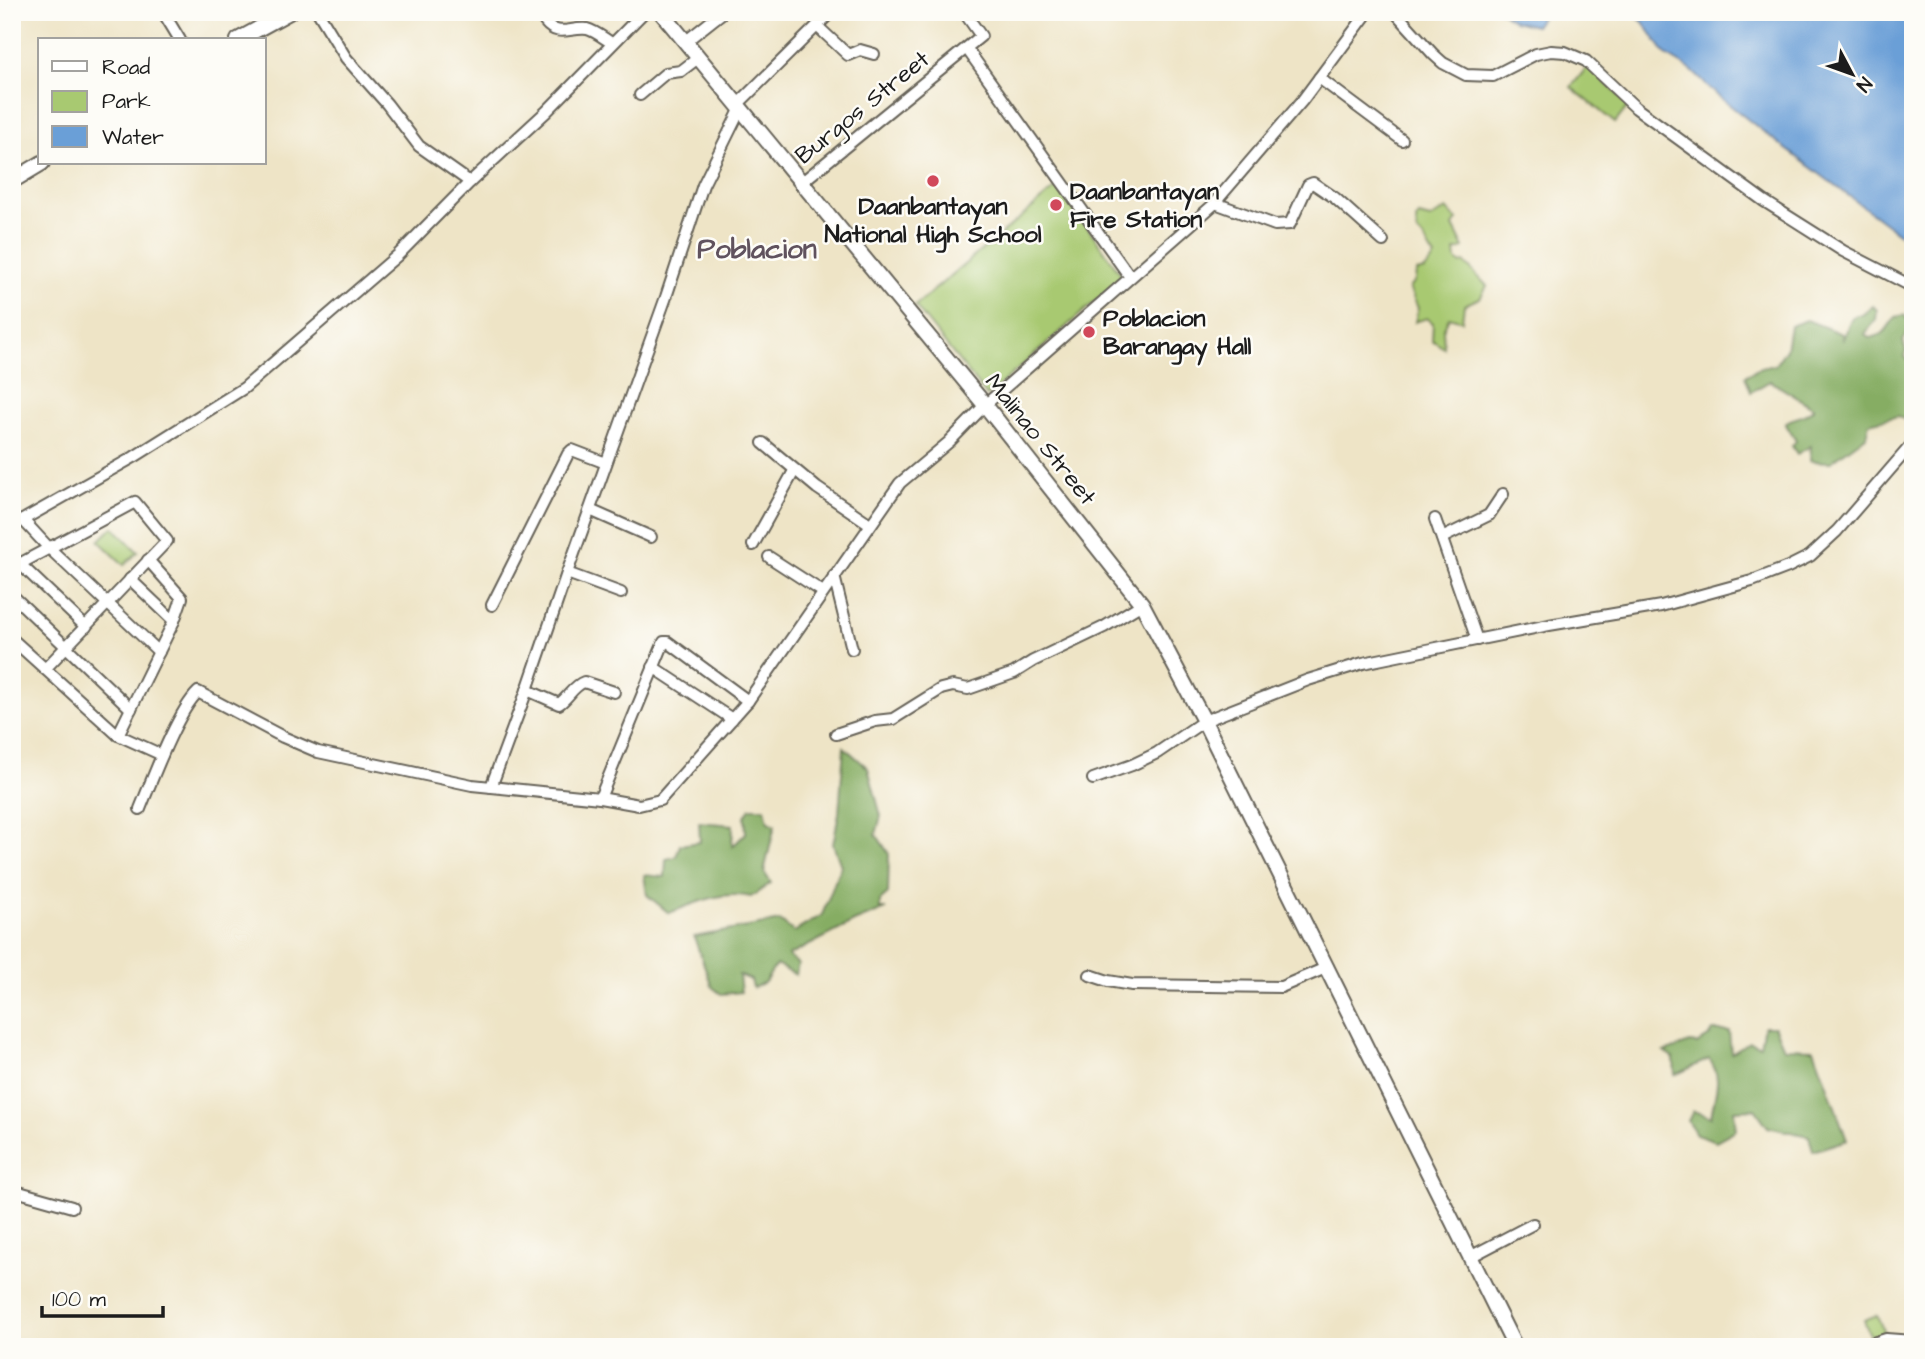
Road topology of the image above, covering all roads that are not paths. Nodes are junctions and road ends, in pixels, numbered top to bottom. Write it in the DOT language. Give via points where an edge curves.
graph roads {
  1 [pos="163,12"];
  2 [pos="289,12"];
  3 [pos="318,12"];
  4 [pos="549,12"];
  5 [pos="644,12"];
  6 [pos="661,12"];
  7 [pos="723,12"];
  8 [pos="831,12"];
  9 [pos="964,12"];
  10 [pos="1368,12"];
  11 [pos="1395,12"];
  12 [pos="817,26"];
  13 [pos="179,38"];
  14 [pos="242,38"];
  15 [pos="685,42"];
  16 [pos="612,43"];
  17 [pos="967,49"];
  18 [pos="874,54"];
  19 [pos="698,58"];
  20 [pos="1319,78"];
  21 [pos="640,95"];
  22 [pos="739,106"];
  23 [pos="1402,140"];
  24 [pos="40,164"];
  25 [pos="12,181"];
  26 [pos="470,182"];
  27 [pos="801,183"];
  28 [pos="1215,202"];
  29 [pos="1383,241"];
  30 [pos="1130,277"];
  31 [pos="1913,287"];
  32 [pos="985,405"];
  33 [pos="763,443"];
  34 [pos="1913,443"];
  35 [pos="606,463"];
  36 [pos="794,471"];
  37 [pos="1503,494"];
  38 [pos="590,510"];
  39 [pos="1435,519"];
  40 [pos="23,520"];
  41 [pos="870,524"];
  42 [pos="12,526"];
  43 [pos="651,537"];
  44 [pos="1442,538"];
  45 [pos="753,545"];
  46 [pos="48,547"];
  47 [pos="769,556"];
  48 [pos="148,560"];
  49 [pos="16,566"];
  50 [pos="567,573"];
  51 [pos="834,576"];
  52 [pos="130,579"];
  53 [pos="823,592"];
  54 [pos="621,593"];
  55 [pos="12,595"];
  56 [pos="107,603"];
  57 [pos="1142,604"];
  58 [pos="492,605"];
  59 [pos="174,621"];
  60 [pos="86,627"];
  61 [pos="12,639"];
  62 [pos="1477,640"];
  63 [pos="66,648"];
  64 [pos="852,649"];
  65 [pos="159,652"];
  66 [pos="653,667"];
  67 [pos="45,669"];
  68 [pos="527,690"];
  69 [pos="614,692"];
  70 [pos="748,701"];
  71 [pos="131,709"];
  72 [pos="732,719"];
  73 [pos="1204,721"];
  74 [pos="836,734"];
  75 [pos="118,735"];
  76 [pos="162,755"];
  77 [pos="1093,779"];
  78 [pos="491,787"];
  79 [pos="600,797"];
  80 [pos="140,809"];
  81 [pos="1328,967"];
  82 [pos="1090,975"];
  83 [pos="12,1189"];
  84 [pos="72,1207"];
  85 [pos="1533,1224"];
  86 [pos="1469,1257"];
  87 [pos="1913,1341"];
  88 [pos="1515,1347"];
  89 [pos="1860,1347"];
  1 -- 13 [label="street"];
  2 -- 14 [label="main road"];
  3 -- 26 [label="street" via="346,58 419,146"];
  4 -- 16 [label="street" via="545,22 550,28 560,32 587,29"];
  5 -- 16 [label="street"];
  6 -- 15 [label="main road, Malinao Street"];
  7 -- 15 [label="street"];
  8 -- 12 [label="street"];
  9 -- 17 [label="street, Burgos Street" via="981,36"];
  10 -- 20 [label="street"];
  11 -- 31 [label="street" via="1443,62 1466,75 1493,76 1551,51 1580,58 1636,108 1764,201 1843,251"];
  12 -- 18 [label="street" via="848,55 860,50"];
  12 -- 22 [label="street"];
  15 -- 19 [label="main road, Malinao Street"];
  16 -- 26 [label="street"];
  17 -- 27 [label="street, Burgos Street"];
  17 -- 30 [label="street"];
  19 -- 21 [label="street" via="681,71 666,73"];
  19 -- 22 [label="main road, Malinao Street"];
  20 -- 23 [label="street"];
  20 -- 28 [label="street"];
  22 -- 27 [label="main road, Malinao Street"];
  22 -- 35 [label="street" via="703,185"];
  24 -- 25 [label="main road"];
  26 -- 40 [label="street" via="369,282 235,395"];
  27 -- 32 [label="main road, Malinao Street"];
  28 -- 29 [label="street" via="1283,226 1290,224 1313,183"];
  28 -- 30 [label="street"];
  30 -- 32 [label="street"];
  32 -- 41 [label="street" via="900,483"];
  32 -- 57 [label="main road, Malinao Street"];
  33 -- 36 [label="street"];
  34 -- 62 [label="street" via="1837,531 1810,556 1788,567 1661,606"];
  35 -- 38 [label="street"];
  35 -- 58 [label="street" via="577,451 568,454"];
  36 -- 41 [label="street"];
  36 -- 45 [label="street"];
  37 -- 44 [label="street" via="1489,515"];
  38 -- 43 [label="street"];
  38 -- 50 [label="street"];
  39 -- 44 [label="street"];
  40 -- 42 [label="street"];
  40 -- 46 [label="street"];
  41 -- 51 [label="street"];
  44 -- 62 [label="street"];
  46 -- 48 [label="street" via="135,502 167,541"];
  46 -- 49 [label="street"];
  46 -- 56 [label="street"];
  47 -- 53 [label="street"];
  48 -- 52 [label="street"];
  48 -- 59 [label="street" via="182,598"];
  49 -- 60 [label="street"];
  50 -- 54 [label="street"];
  50 -- 68 [label="street"];
  51 -- 53 [label="street"];
  51 -- 64 [label="street"];
  52 -- 56 [label="street"];
  52 -- 59 [label="street"];
  53 -- 70 [label="street"];
  55 -- 63 [label="street"];
  56 -- 60 [label="street"];
  56 -- 65 [label="street"];
  57 -- 73 [label="main road, Malinao Street"];
  57 -- 74 [label="street" via="1004,678 968,689 941,689 893,719"];
  59 -- 65 [label="street"];
  60 -- 63 [label="street"];
  61 -- 67 [label="street"];
  62 -- 73 [label="street" via="1363,663"];
  63 -- 67 [label="street"];
  63 -- 71 [label="street"];
  65 -- 71 [label="street"];
  66 -- 70 [label="street" via="668,642"];
  66 -- 72 [label="street"];
  66 -- 79 [label="street"];
  67 -- 75 [label="street"];
  68 -- 69 [label="street" via="559,704 584,681"];
  68 -- 78 [label="street"];
  70 -- 72 [label="street"];
  71 -- 75 [label="street"];
  72 -- 79 [label="street" via="654,803 639,805"];
  73 -- 77 [label="street" via="1157,753"];
  73 -- 81 [label="main road, Malinao Street"];
  75 -- 76 [label="street"];
  76 -- 78 [label="street" via="198,692 318,752"];
  76 -- 80 [label="street"];
  78 -- 79 [label="street"];
  81 -- 82 [label="street" via="1281,987 1132,985"];
  81 -- 86 [label="main road, Malinao Street"];
  83 -- 84 [label="street"];
  85 -- 86 [label="street"];
  86 -- 88 [label="main road, Malinao Street"];
  87 -- 89 [label="street" via="1886,1339"];
}
